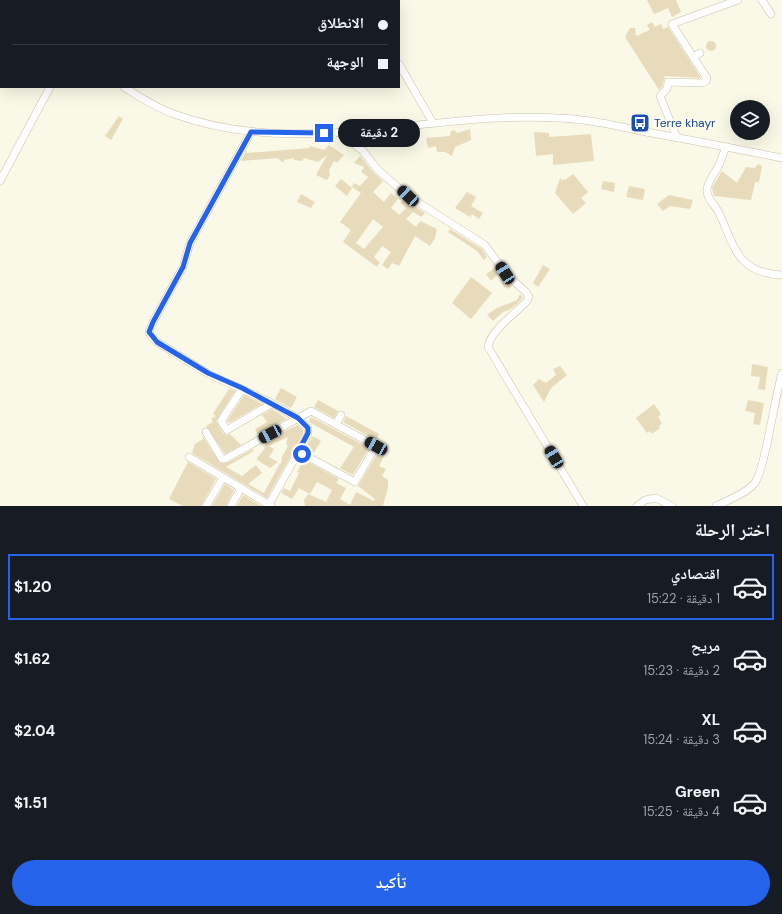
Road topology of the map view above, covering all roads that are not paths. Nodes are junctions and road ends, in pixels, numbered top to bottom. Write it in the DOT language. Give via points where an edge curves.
graph roads {
  1 [pos="738,0"];
  2 [pos="762,0"];
  3 [pos="771,14"];
  4 [pos="700,53"];
  5 [pos="693,57"];
  6 [pos="400,66"];
  7 [pos="49,88"];
  8 [pos="126,88"];
  9 [pos="433,123"];
  10 [pos="251,132"];
  11 [pos="339,133"];
  12 [pos="677,138"];
  13 [pos="726,147"];
  14 [pos="782,158"];
  15 [pos="0,181"];
  16 [pos="782,275"];
  17 [pos="782,373"];
  18 [pos="242,388"];
  19 [pos="271,404"];
  20 [pos="341,415"];
  21 [pos="298,418"];
  22 [pos="336,424"];
  23 [pos="206,432"];
  24 [pos="298,452"];
  25 [pos="189,457"];
  26 [pos="223,478"];
  27 [pos="241,488"];
  28 [pos="206,506"];
  29 [pos="231,506"];
  30 [pos="269,506"];
  31 [pos="583,506"];
  32 [pos="637,506"];
  33 [pos="672,506"];
  34 [pos="716,506"];
  1 -- 5 [label="street" via="672,24"];
  2 -- 3 [label="street"];
  4 -- 5 [label="street"];
  5 -- 12 [label="street" via="707,78 706,81 668,82 667,89 660,96"];
  6 -- 9 [label="street"];
  7 -- 15 [label="street"];
  8 -- 10 [label="street" via="173,114 216,127"];
  9 -- 11 [label="street"];
  9 -- 12 [label="street" via="510,117 560,118"];
  10 -- 11 [label="street"];
  10 -- 18 [label="street" via="190,243 183,267 149,332 157,342 208,373"];
  11 -- 31 [label="street" via="363,151 378,170 408,196 485,245 506,274 526,292 529,297 527,300 493,334 488,347"];
  12 -- 13 [label="street"];
  13 -- 14 [label="street"];
  13 -- 16 [label="street" via="708,185 707,193 745,264 768,275"];
  17 -- 34 [label="street" via="757,480 749,488"];
  18 -- 19 [label="street"];
  18 -- 19 [label="street" via="221,420 227,430"];
  19 -- 21 [label="street"];
  20 -- 22 [label="street"];
  21 -- 22 [label="street" via="311,411"];
  21 -- 23 [label="street" via="223,459"];
  21 -- 24 [label="street" via="308,428 308,433"];
  22 -- 24 [label="street" via="376,446 356,481 351,481"];
  24 -- 30 [label="street"];
  25 -- 26 [label="street"];
  26 -- 27 [label="street"];
  26 -- 28 [label="street"];
  27 -- 29 [label="street"];
  27 -- 30 [label="street"];
  32 -- 33 [label="street" via="646,500 656,498"];
}
